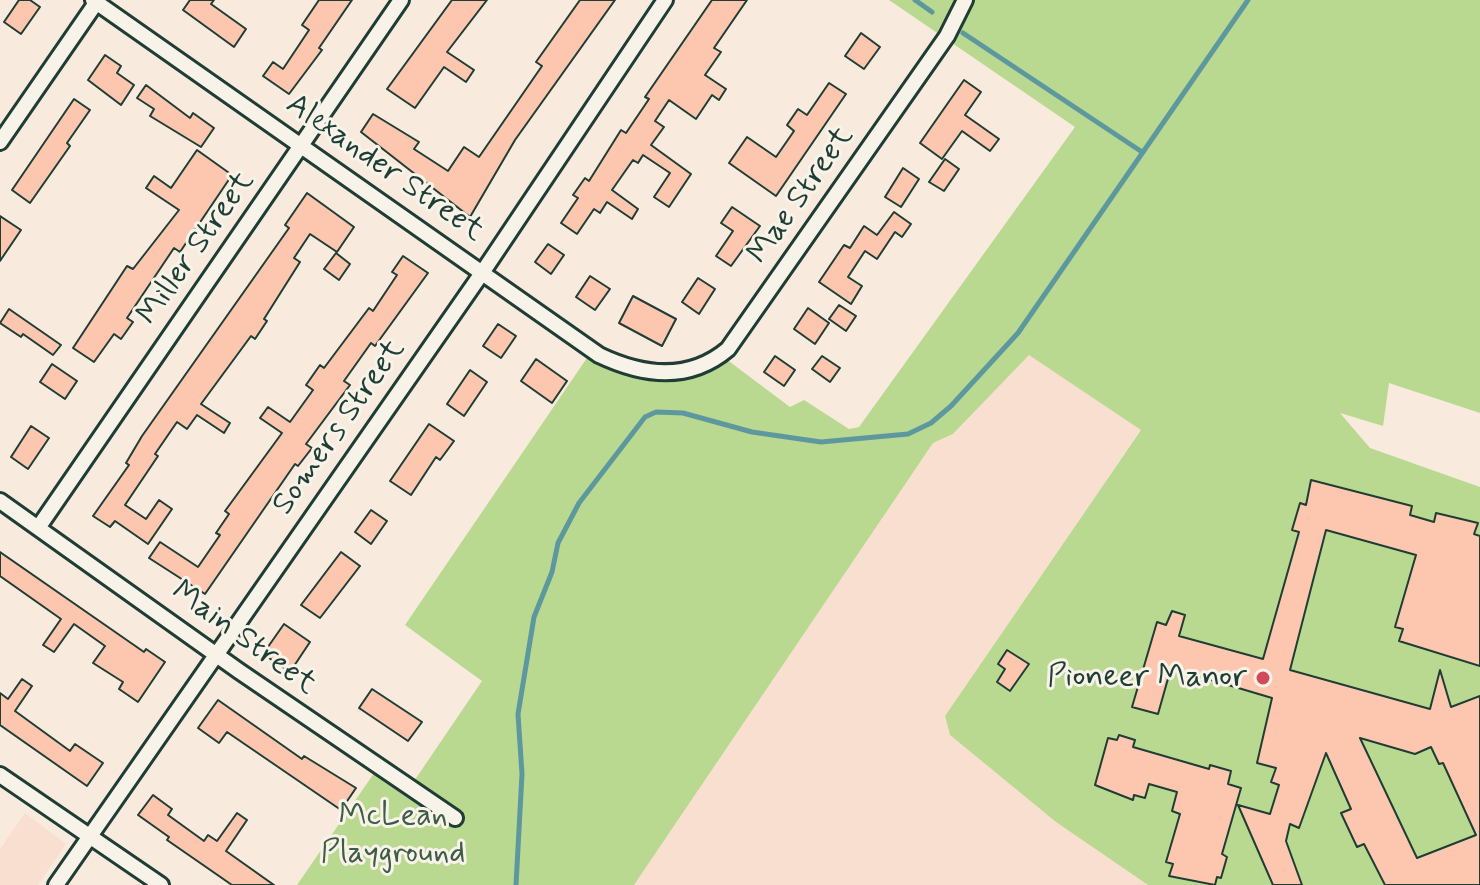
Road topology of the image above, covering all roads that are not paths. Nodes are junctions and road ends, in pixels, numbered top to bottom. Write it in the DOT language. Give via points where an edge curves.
graph roads {
  1 [pos="401,0"];
  2 [pos="665,0"];
  3 [pos="965,0"];
  4 [pos="96,1"];
  5 [pos="0,142"];
  6 [pos="302,146"];
  7 [pos="482,273"];
  8 [pos="648,373"];
  9 [pos="0,501"];
  10 [pos="38,528"];
  11 [pos="217,654"];
  12 [pos="0,775"];
  13 [pos="455,818"];
  14 [pos="90,836"];
  15 [pos="56,885"];
  16 [pos="161,885"];
  1 -- 6 [label="street, Miller Street"];
  2 -- 7 [label="street, Somers Street"];
  3 -- 8 [label="street, Mae Street" via="947,36 728,349 694,369"];
  4 -- 5 [label="street"];
  4 -- 6 [label="street, Alexander Street"];
  6 -- 7 [label="street, Alexander Street"];
  6 -- 10 [label="street, Miller Street"];
  7 -- 8 [label="street, Alexander Street" via="599,355"];
  7 -- 11 [label="street, Somers Street"];
  9 -- 10 [label="street, Main Street"];
  10 -- 11 [label="street, Main Street"];
  11 -- 13 [label="street, Main Street"];
  11 -- 14 [label="street, Somers Street"];
  12 -- 14 [label="street"];
  14 -- 15 [label="street, Somers Street"];
  14 -- 16 [label="street"];
}
